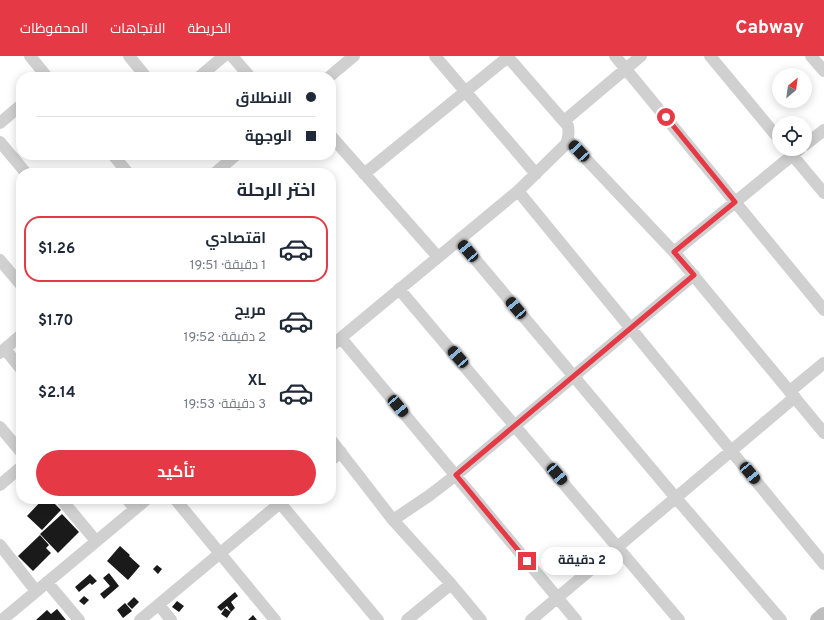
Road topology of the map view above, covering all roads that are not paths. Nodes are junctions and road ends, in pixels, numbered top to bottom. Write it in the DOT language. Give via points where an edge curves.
graph roads {
  1 [pos="30,56"];
  2 [pos="129,56"];
  3 [pos="224,56"];
  4 [pos="232,56"];
  5 [pos="354,56"];
  6 [pos="435,56"];
  7 [pos="615,56"];
  8 [pos="641,56"];
  9 [pos="710,56"];
  10 [pos="811,56"];
  11 [pos="508,57"];
  12 [pos="626,69"];
  13 [pos="43,72"];
  14 [pos="142,72"];
  15 [pos="205,72"];
  16 [pos="246,72"];
  17 [pos="335,72"];
  18 [pos="824,72"];
  19 [pos="466,92"];
  20 [pos="16,109"];
  21 [pos="564,121"];
  22 [pos="0,123"];
  23 [pos="824,130"];
  24 [pos="772,131"];
  25 [pos="812,139"];
  26 [pos="568,140"];
  27 [pos="0,142"];
  28 [pos="336,142"];
  29 [pos="787,156"];
  30 [pos="797,156"];
  31 [pos="117,160"];
  32 [pos="230,160"];
  33 [pos="22,168"];
  34 [pos="124,168"];
  35 [pos="221,168"];
  36 [pos="364,174"];
  37 [pos="536,174"];
  38 [pos="518,191"];
  39 [pos="824,193"];
  40 [pos="735,202"];
  41 [pos="459,240"];
  42 [pos="674,252"];
  43 [pos="438,257"];
  44 [pos="0,260"];
  45 [pos="694,275"];
  46 [pos="16,279"];
  47 [pos="399,289"];
  48 [pos="824,310"];
  49 [pos="631,328"];
  50 [pos="341,338"];
  51 [pos="16,340"];
  52 [pos="336,342"];
  53 [pos="2,351"];
  54 [pos="824,363"];
  55 [pos="16,364"];
  56 [pos="574,376"];
  57 [pos="792,394"];
  58 [pos="516,426"];
  59 [pos="0,427"];
  60 [pos="824,433"];
  61 [pos="16,446"];
  62 [pos="336,446"];
  63 [pos="732,451"];
  64 [pos="341,452"];
  65 [pos="336,456"];
  66 [pos="16,471"];
  67 [pos="456,475"];
  68 [pos="0,485"];
  69 [pos="676,498"];
  70 [pos="65,504"];
  71 [pos="131,504"];
  72 [pos="141,504"];
  73 [pos="179,504"];
  74 [pos="279,504"];
  75 [pos="285,504"];
  76 [pos="135,509"];
  77 [pos="393,520"];
  78 [pos="96,541"];
  79 [pos="0,545"];
  80 [pos="618,547"];
  81 [pos="220,553"];
  82 [pos="824,564"];
  83 [pos="47,582"];
  84 [pos="451,584"];
  85 [pos="36,591"];
  86 [pos="558,598"];
  87 [pos="158,605"];
  88 [pos="824,615"];
  89 [pos="2,620"];
  90 [pos="79,620"];
  91 [pos="140,620"];
  92 [pos="171,620"];
  93 [pos="275,620"];
  94 [pos="378,620"];
  95 [pos="407,620"];
  96 [pos="481,620"];
  97 [pos="531,620"];
  98 [pos="576,620"];
  99 [pos="679,620"];
  100 [pos="781,620"];
  101 [pos="818,620"];
  1 -- 13 [label="street"];
  2 -- 14 [label="street"];
  3 -- 15 [label="street"];
  4 -- 16 [label="street"];
  5 -- 17 [label="street"];
  6 -- 19 [label="street"];
  7 -- 12 [label="street"];
  8 -- 12 [label="street"];
  9 -- 24 [label="street"];
  10 -- 18 [label="street"];
  11 -- 19 [label="street"];
  11 -- 21 [label="street"];
  12 -- 21 [label="street"];
  12 -- 40 [label="street"];
  19 -- 36 [label="street"];
  19 -- 37 [label="street"];
  20 -- 22 [label="street"];
  21 -- 26 [label="street" via="568,126"];
  23 -- 25 [label="street"];
  26 -- 37 [label="street"];
  26 -- 42 [label="street"];
  27 -- 33 [label="street"];
  28 -- 36 [label="street"];
  29 -- 40 [label="street"];
  30 -- 39 [label="street"];
  31 -- 34 [label="street"];
  32 -- 35 [label="street"];
  36 -- 43 [label="street"];
  37 -- 38 [label="street"];
  38 -- 41 [label="street"];
  38 -- 49 [label="street"];
  40 -- 42 [label="street"];
  40 -- 48 [label="street"];
  41 -- 43 [label="street"];
  41 -- 56 [label="street"];
  42 -- 45 [label="street"];
  43 -- 47 [label="street"];
  44 -- 46 [label="street"];
  45 -- 49 [label="street"];
  45 -- 57 [label="street"];
  47 -- 50 [label="street"];
  47 -- 58 [label="street"];
  49 -- 56 [label="street"];
  49 -- 63 [label="street"];
  50 -- 52 [label="street"];
  50 -- 67 [label="street"];
  51 -- 53 [label="street"];
  53 -- 55 [label="street"];
  54 -- 57 [label="street"];
  56 -- 58 [label="street"];
  56 -- 69 [label="street"];
  57 -- 60 [label="street"];
  57 -- 63 [label="street"];
  58 -- 67 [label="street"];
  58 -- 80 [label="street"];
  59 -- 61 [label="street"];
  62 -- 64 [label="street"];
  63 -- 69 [label="street"];
  63 -- 82 [label="street"];
  64 -- 65 [label="street"];
  64 -- 77 [label="street"];
  66 -- 68 [label="street"];
  67 -- 77 [label="street"];
  67 -- 86 [label="street"];
  69 -- 80 [label="street"];
  69 -- 100 [label="street"];
  70 -- 78 [label="street"];
  71 -- 76 [label="street"];
  72 -- 76 [label="street"];
  73 -- 81 [label="street"];
  74 -- 81 [label="street"];
  75 -- 94 [label="street"];
  76 -- 78 [label="street"];
  77 -- 84 [label="street"];
  78 -- 83 [label="street"];
  79 -- 85 [label="street"];
  80 -- 86 [label="street"];
  80 -- 99 [label="street"];
  81 -- 87 [label="street"];
  81 -- 93 [label="street"];
  83 -- 85 [label="street"];
  83 -- 90 [label="street"];
  84 -- 95 [label="street"];
  84 -- 96 [label="street"];
  85 -- 89 [label="street"];
  86 -- 97 [label="street"];
  86 -- 98 [label="street"];
  87 -- 91 [label="street"];
  87 -- 92 [label="street"];
  88 -- 101 [label="street"];
}
